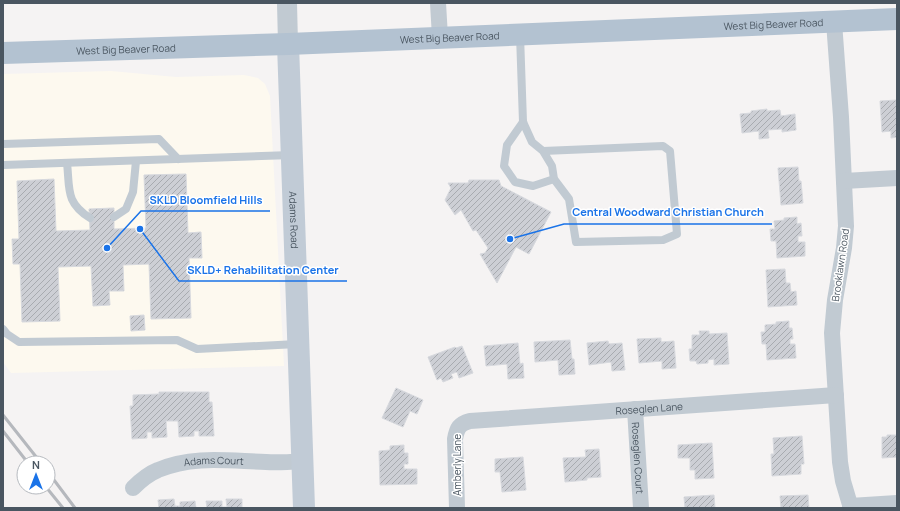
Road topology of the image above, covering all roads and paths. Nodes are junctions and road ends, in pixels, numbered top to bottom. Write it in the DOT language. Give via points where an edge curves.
graph roads {
  1 [pos="287,3"];
  2 [pos="438,3"];
  3 [pos="897,19"];
  4 [pos="834,22"];
  5 [pos="520,34"];
  6 [pos="440,37"];
  7 [pos="288,44"];
  8 [pos="3,53"];
  9 [pos="523,122"];
  10 [pos="3,144"];
  11 [pos="543,151"];
  12 [pos="292,155"];
  13 [pos="178,160"];
  14 [pos="136,161"];
  15 [pos="67,163"];
  16 [pos="3,165"];
  17 [pos="897,178"];
  18 [pos="554,179"];
  19 [pos="844,181"];
  20 [pos="114,217"];
  21 [pos="90,218"];
  22 [pos="3,329"];
  23 [pos="298,344"];
  24 [pos="836,395"];
  25 [pos="634,409"];
  26 [pos="462,423"];
  27 [pos="302,461"];
  28 [pos="133,488"];
  29 [pos="897,503"];
  30 [pos="850,507"];
  31 [pos="304,508"];
  32 [pos="457,508"];
  33 [pos="640,508"];
  1 -- 7 [label="street, Adams Road"];
  2 -- 6 [label="street"];
  3 -- 4 [label="main road, West Big Beaver Road"];
  4 -- 5 [label="main road, West Big Beaver Road"];
  4 -- 19 [label="street, Brooklawn Road"];
  5 -- 6 [label="main road, West Big Beaver Road"];
  5 -- 9 [label="lane"];
  6 -- 7 [label="main road, West Big Beaver Road"];
  7 -- 8 [label="main road, West Big Beaver Road"];
  7 -- 12 [label="main road, Adams Road"];
  9 -- 11 [label="lane" via="532,142"];
  9 -- 18 [label="lane" via="507,145 504,166 515,182 533,186"];
  10 -- 13 [label="lane" via="159,139"];
  11 -- 18 [label="lane" via="552,166"];
  11 -- 18 [label="lane" via="663,146 670,151 676,234 664,240 576,242 569,199"];
  12 -- 13 [label="lane"];
  12 -- 23 [label="main road, Adams Road"];
  13 -- 14 [label="lane"];
  14 -- 15 [label="lane"];
  14 -- 20 [label="lane" via="133,192 126,209"];
  15 -- 16 [label="lane"];
  15 -- 21 [label="lane" via="70,199 80,212"];
  17 -- 19 [label="street"];
  19 -- 24 [label="street, Brooklawn Road" via="846,226 832,333"];
  22 -- 23 [label="lane" via="19,342 177,340 197,349"];
  23 -- 27 [label="main road, Adams Road"];
  24 -- 25 [label="street, Roseglen Lane"];
  24 -- 30 [label="street, Brooklawn Road" via="840,462"];
  25 -- 26 [label="street, Roseglen Lane" via="480,419"];
  25 -- 33 [label="street, Roseglen Court"];
  26 -- 32 [label="street, Amberly Lane" via="456,430 455,439"];
  27 -- 28 [label="street, Adams Court" via="188,461 158,470"];
  27 -- 31 [label="main road, Adams Road"];
  29 -- 30 [label="street"];
}
